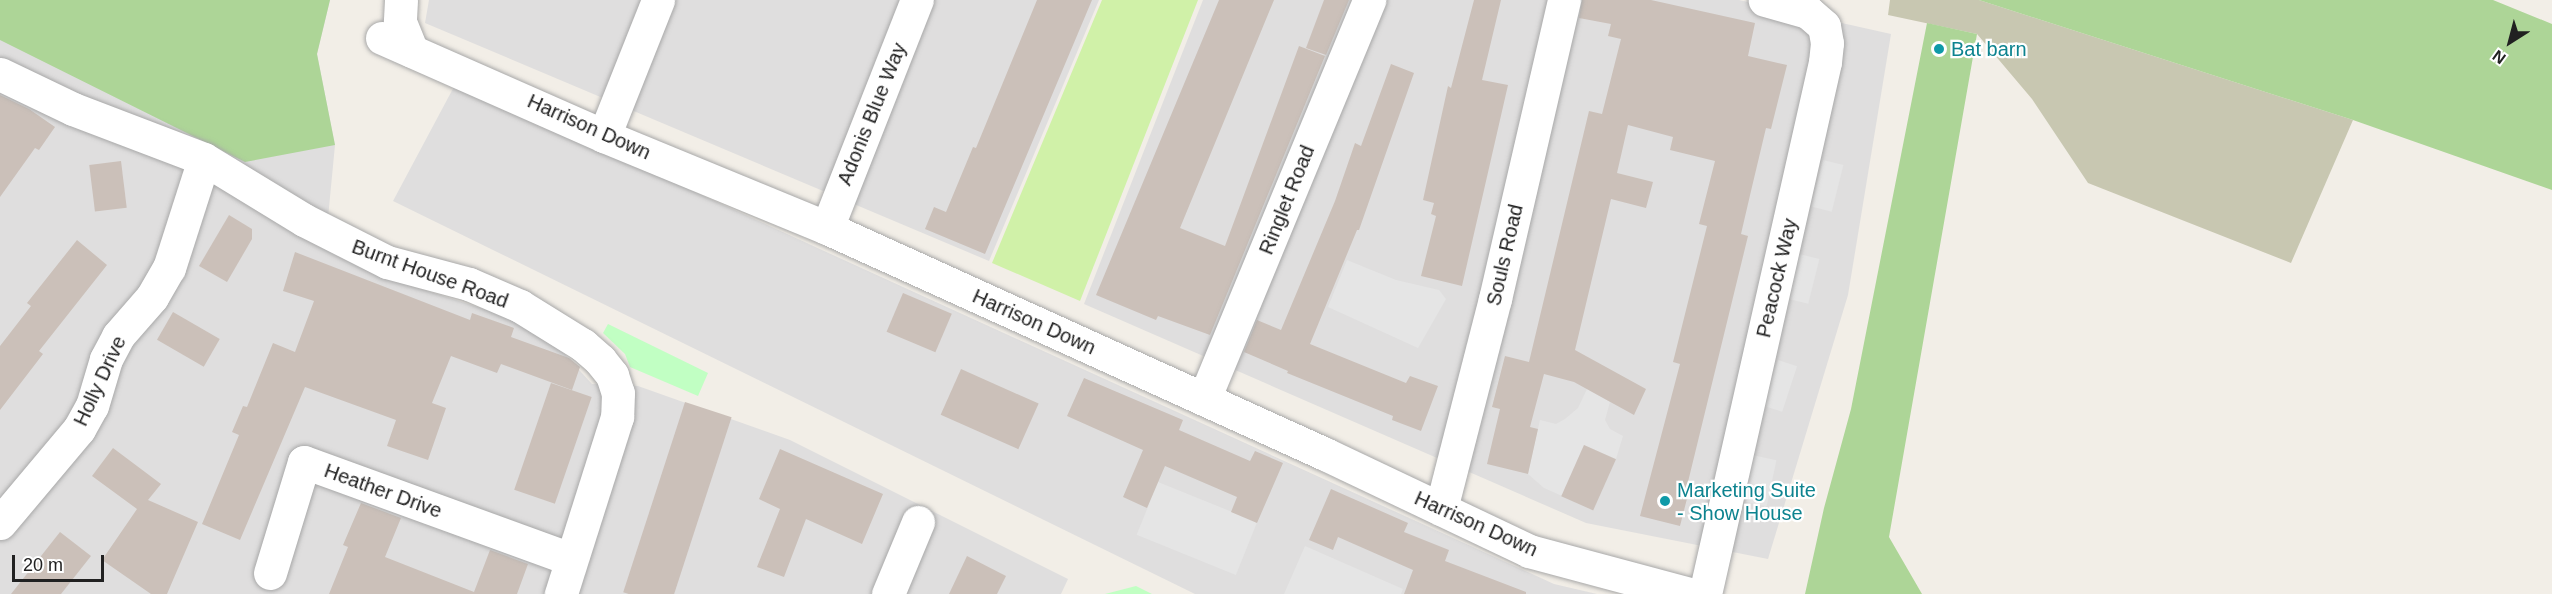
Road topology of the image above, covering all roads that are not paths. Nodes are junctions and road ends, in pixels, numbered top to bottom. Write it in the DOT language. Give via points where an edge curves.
graph roads {
  1 [pos="401,0"];
  2 [pos="658,0"];
  3 [pos="917,0"];
  4 [pos="1369,0"];
  5 [pos="1564,0"];
  6 [pos="1765,0"];
  7 [pos="382,38"];
  8 [pos="412,51"];
  9 [pos="0,74"];
  10 [pos="604,136"];
  11 [pos="204,159"];
  12 [pos="827,228"];
  13 [pos="1204,399"];
  14 [pos="1441,509"];
  15 [pos="918,522"];
  16 [pos="0,523"];
  17 [pos="570,559"];
  18 [pos="270,573"];
  19 [pos="561,594"];
  20 [pos="888,594"];
  21 [pos="1689,594"];
  22 [pos="1705,594"];
  1 -- 8 [label="street" via="400,22"];
  2 -- 10 [label="street"];
  3 -- 12 [label="street, Adonis Blue Way"];
  4 -- 13 [label="street, Ringlet Road"];
  5 -- 14 [label="street, Souls Road" via="1495,299"];
  6 -- 22 [label="street, Peacock Way" via="1808,12 1824,26 1826,53"];
  7 -- 8 [label="street, Harrison Down"];
  8 -- 10 [label="street, Harrison Down"];
  9 -- 11 [label="street, Burnt House Road" via="73,109"];
  10 -- 12 [label="street, Harrison Down"];
  11 -- 16 [label="street, Holly Drive" via="169,268 152,297 118,336 106,359 92,406 79,429"];
  11 -- 17 [label="street, Burnt House Road" via="352,247 387,262 469,284 520,306 600,360 612,375 618,393 618,417"];
  12 -- 13 [label="street, Harrison Down"];
  13 -- 14 [label="street, Harrison Down"];
  14 -- 21 [label="street, Harrison Down" via="1529,551"];
  15 -- 20 [label="street"];
  17 -- 18 [label="street, Heather Drive" via="304,462"];
  17 -- 19 [label="street, Burnt House Road"];
}
